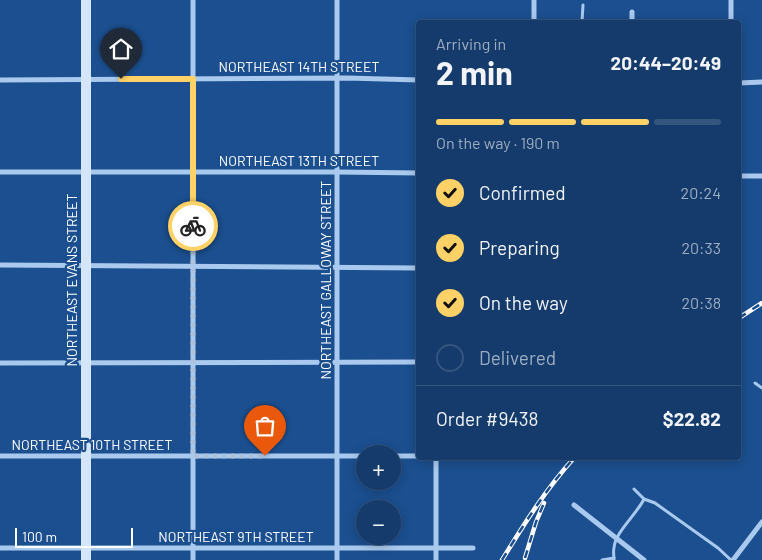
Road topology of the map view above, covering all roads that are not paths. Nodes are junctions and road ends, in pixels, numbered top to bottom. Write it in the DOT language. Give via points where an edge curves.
graph roads {
  1 [pos="86,0"];
  2 [pos="193,0"];
  3 [pos="337,0"];
  4 [pos="534,0"];
  5 [pos="731,0"];
  6 [pos="583,4"];
  7 [pos="632,12"];
  8 [pos="534,20"];
  9 [pos="582,20"];
  10 [pos="632,20"];
  11 [pos="731,20"];
  12 [pos="337,78"];
  13 [pos="86,79"];
  14 [pos="193,79"];
  15 [pos="0,80"];
  16 [pos="416,80"];
  17 [pos="741,82"];
  18 [pos="762,82"];
  19 [pos="0,172"];
  20 [pos="86,172"];
  21 [pos="193,172"];
  22 [pos="337,172"];
  23 [pos="416,173"];
  24 [pos="741,176"];
  25 [pos="762,176"];
  26 [pos="0,265"];
  27 [pos="86,266"];
  28 [pos="193,266"];
  29 [pos="337,267"];
  30 [pos="416,268"];
  31 [pos="193,362"];
  32 [pos="337,362"];
  33 [pos="416,362"];
  34 [pos="0,363"];
  35 [pos="86,363"];
  36 [pos="755,383"];
  37 [pos="762,388"];
  38 [pos="0,456"];
  39 [pos="86,456"];
  40 [pos="193,456"];
  41 [pos="337,456"];
  42 [pos="356,456"];
  43 [pos="401,456"];
  44 [pos="416,456"];
  45 [pos="436,460"];
  46 [pos="634,489"];
  47 [pos="644,499"];
  48 [pos="574,505"];
  49 [pos="762,522"];
  50 [pos="616,538"];
  51 [pos="0,548"];
  52 [pos="86,548"];
  53 [pos="193,548"];
  54 [pos="337,548"];
  55 [pos="436,548"];
  56 [pos="472,548"];
  57 [pos="614,559"];
  58 [pos="86,560"];
  59 [pos="193,560"];
  60 [pos="337,560"];
  61 [pos="436,560"];
  62 [pos="602,560"];
  63 [pos="644,560"];
  64 [pos="732,560"];
  1 -- 13 [label="street, NORTHEAST EVANS STREET"];
  2 -- 14 [label="street"];
  3 -- 12 [label="street, NORTHEAST GALLOWAY STREET"];
  4 -- 8 [label="street"];
  5 -- 11 [label="street"];
  6 -- 9 [label="lane"];
  7 -- 10 [label="street"];
  12 -- 14 [label="street, NORTHEAST 14TH STREET"];
  12 -- 16 [label="street, NORTHEAST 14TH STREET"];
  12 -- 22 [label="street, NORTHEAST GALLOWAY STREET"];
  13 -- 14 [label="street, NORTHEAST 14TH STREET"];
  13 -- 15 [label="street, NORTHEAST 14TH STREET"];
  13 -- 20 [label="street, NORTHEAST EVANS STREET"];
  14 -- 21 [label="street"];
  17 -- 18 [label="street"];
  19 -- 20 [label="street, NORTHEAST 13TH STREET"];
  20 -- 21 [label="street, NORTHEAST 13TH STREET"];
  20 -- 27 [label="street, NORTHEAST EVANS STREET"];
  21 -- 22 [label="street, NORTHEAST 13TH STREET"];
  21 -- 28 [label="street"];
  22 -- 23 [label="street, NORTHEAST 13TH STREET"];
  22 -- 29 [label="street, NORTHEAST GALLOWAY STREET"];
  24 -- 25 [label="street"];
  26 -- 27 [label="street"];
  27 -- 28 [label="street"];
  27 -- 35 [label="street, NORTHEAST EVANS STREET"];
  28 -- 29 [label="street"];
  28 -- 31 [label="street"];
  29 -- 30 [label="street"];
  29 -- 32 [label="street, NORTHEAST GALLOWAY STREET"];
  31 -- 32 [label="street"];
  31 -- 35 [label="street"];
  31 -- 40 [label="street"];
  32 -- 33 [label="street"];
  32 -- 41 [label="street, NORTHEAST GALLOWAY STREET"];
  34 -- 35 [label="street"];
  35 -- 39 [label="street, NORTHEAST EVANS STREET"];
  36 -- 37 [label="lane"];
  38 -- 39 [label="street, NORTHEAST 10TH STREET"];
  39 -- 40 [label="street, NORTHEAST 10TH STREET"];
  39 -- 52 [label="street, NORTHEAST EVANS STREET"];
  40 -- 41 [label="street, NORTHEAST 10TH STREET"];
  40 -- 53 [label="street"];
  41 -- 42 [label="street, NORTHEAST 10TH STREET"];
  41 -- 54 [label="street, NORTHEAST GALLOWAY STREET"];
  43 -- 44 [label="street"];
  45 -- 55 [label="street"];
  46 -- 47 [label="lane"];
  47 -- 50 [label="lane"];
  47 -- 64 [label="lane" via="655,503"];
  48 -- 50 [label="street"];
  49 -- 64 [label="street"];
  50 -- 57 [label="lane"];
  50 -- 63 [label="street"];
  51 -- 52 [label="street, NORTHEAST 9TH STREET"];
  52 -- 53 [label="street, NORTHEAST 9TH STREET"];
  52 -- 58 [label="street, NORTHEAST EVANS STREET"];
  53 -- 54 [label="street, NORTHEAST 9TH STREET"];
  53 -- 59 [label="street"];
  54 -- 55 [label="street, NORTHEAST 9TH STREET"];
  54 -- 60 [label="street, NORTHEAST GALLOWAY STREET"];
  55 -- 56 [label="street, NORTHEAST 9TH STREET"];
  55 -- 61 [label="street"];
  57 -- 62 [label="lane"];
}
